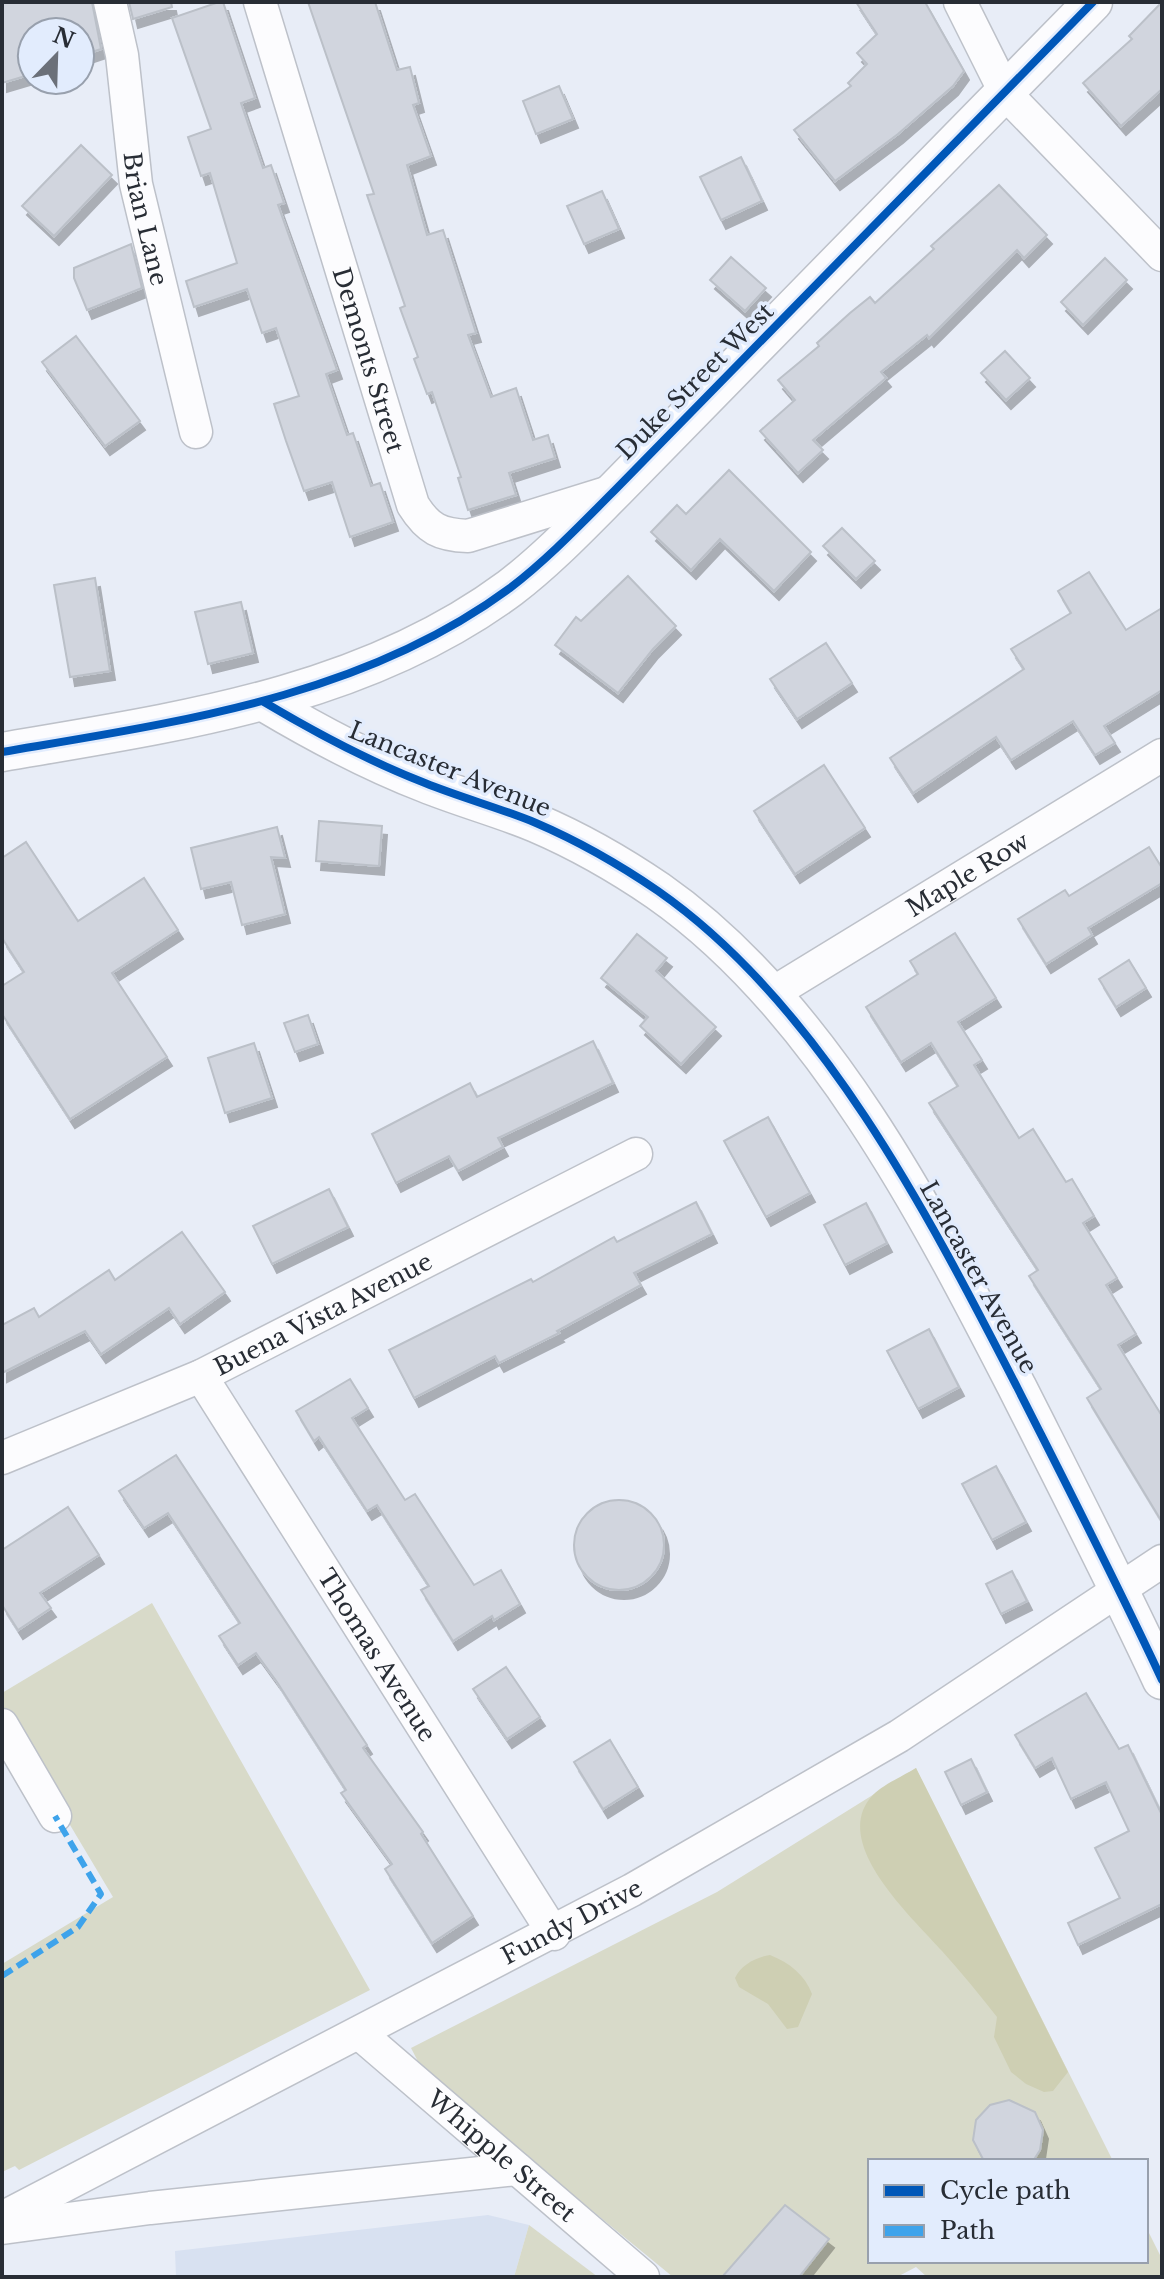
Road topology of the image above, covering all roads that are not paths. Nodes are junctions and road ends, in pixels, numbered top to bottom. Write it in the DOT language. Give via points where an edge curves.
graph roads {
  1 [pos="110,2"];
  2 [pos="260,2"];
  3 [pos="960,2"];
  4 [pos="1093,2"];
  5 [pos="1006,94"];
  6 [pos="1162,255"];
  7 [pos="196,432"];
  8 [pos="616,489"];
  9 [pos="264,702"];
  10 [pos="2,752"];
  11 [pos="1162,755"];
  12 [pos="773,993"];
  13 [pos="636,1154"];
  14 [pos="201,1376"];
  15 [pos="2,1458"];
  16 [pos="1162,1561"];
  17 [pos="1119,1588"];
  18 [pos="1162,1680"];
  19 [pos="2,1725"];
  20 [pos="55,1816"];
  21 [pos="554,1934"];
  22 [pos="359,2033"];
  23 [pos="517,2169"];
  24 [pos="2,2218"];
  25 [pos="2,2228"];
  26 [pos="643,2277"];
  1 -- 7 [label="street, Brian Lane" via="122,55 136,184"];
  2 -- 8 [label="street, Demonts Street" via="413,505 426,524 443,535 468,536"];
  3 -- 5 [label="street"];
  4 -- 5 [label="street, Duke Street West"];
  5 -- 6 [label="street"];
  5 -- 8 [label="street, Duke Street West"];
  8 -- 9 [label="street, Duke Street West" via="548,556 479,609 408,649 329,683"];
  9 -- 10 [label="street"];
  9 -- 12 [label="street, Lancaster Avenue" via="331,742 596,853 714,933"];
  11 -- 12 [label="street, Maple Row"];
  12 -- 17 [label="street, Lancaster Avenue" via="855,1105 936,1230"];
  13 -- 14 [label="street, Buena Vista Avenue"];
  14 -- 15 [label="street, Buena Vista Avenue"];
  14 -- 21 [label="street, Thomas Avenue"];
  16 -- 17 [label="street, Fundy Drive"];
  17 -- 18 [label="street, Lancaster Avenue"];
  17 -- 21 [label="street, Fundy Drive" via="899,1736"];
  19 -- 20 [label="street"];
  21 -- 22 [label="street, Fundy Drive"];
  22 -- 23 [label="street, Whipple Street"];
  22 -- 24 [label="street, Fundy Drive"];
  23 -- 25 [label="street"];
  23 -- 26 [label="street, Whipple Street"];
}
